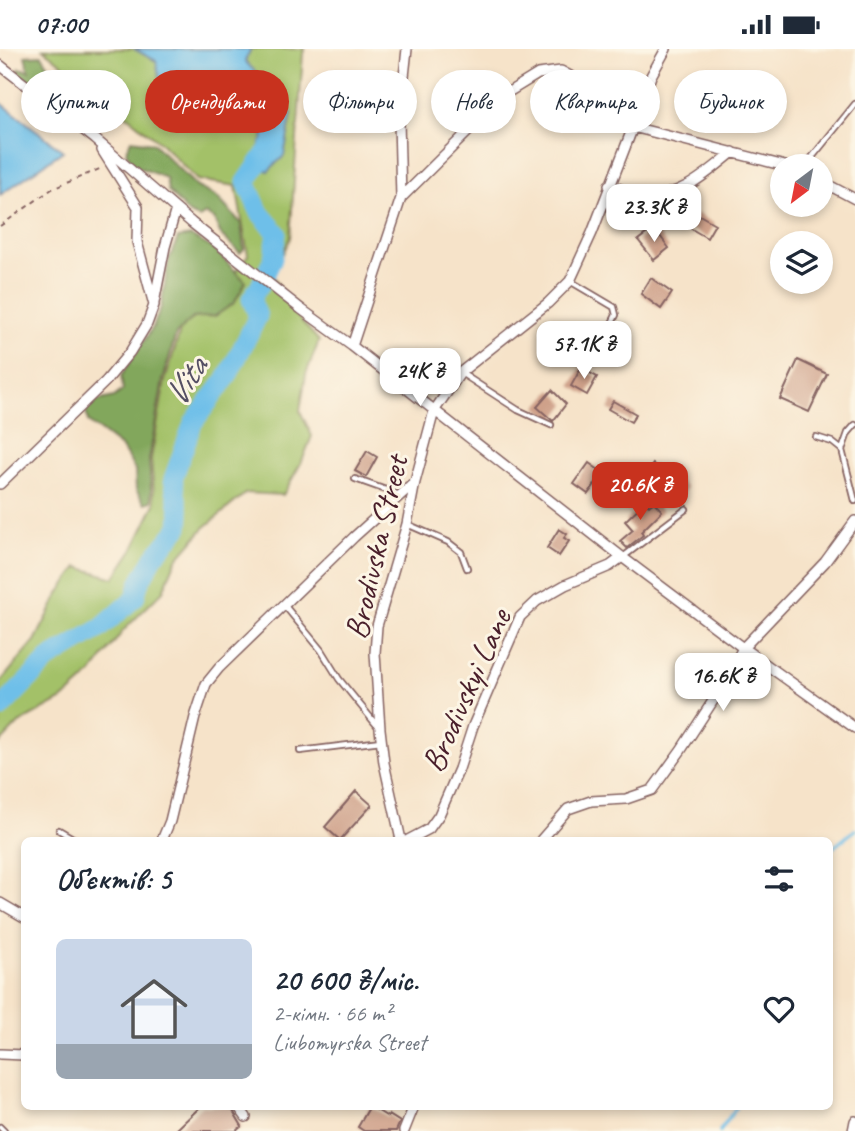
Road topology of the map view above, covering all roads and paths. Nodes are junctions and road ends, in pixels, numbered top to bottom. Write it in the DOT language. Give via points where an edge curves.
graph roads {
  1 [pos="407,49"];
  2 [pos="666,49"];
  3 [pos="0,65"];
  4 [pos="654,70"];
  5 [pos="530,79"];
  6 [pos="855,104"];
  7 [pos="631,133"];
  8 [pos="657,133"];
  9 [pos="95,139"];
  10 [pos="733,152"];
  11 [pos="815,154"];
  12 [pos="770,162"];
  13 [pos="111,165"];
  14 [pos="609,185"];
  15 [pos="833,187"];
  16 [pos="401,198"];
  17 [pos="855,199"];
  18 [pos="176,209"];
  19 [pos="0,226"];
  20 [pos="570,281"];
  21 [pos="154,305"];
  22 [pos="605,337"];
  23 [pos="352,346"];
  24 [pos="461,372"];
  25 [pos="434,411"];
  26 [pos="551,425"];
  27 [pos="855,425"];
  28 [pos="816,437"];
  29 [pos="842,450"];
  30 [pos="355,479"];
  31 [pos="415,482"];
  32 [pos="0,484"];
  33 [pos="401,495"];
  34 [pos="855,501"];
  35 [pos="686,509"];
  36 [pos="855,521"];
  37 [pos="407,524"];
  38 [pos="622,557"];
  39 [pos="467,568"];
  40 [pos="285,606"];
  41 [pos="743,648"];
  42 [pos="855,728"];
  43 [pos="380,729"];
  44 [pos="382,741"];
  45 [pos="300,751"];
  46 [pos="59,830"];
  47 [pos="71,837"];
  48 [pos="163,837"];
  49 [pos="400,837"];
  50 [pos="414,837"];
  51 [pos="544,837"];
  52 [pos="0,903"];
  53 [pos="21,915"];
  54 [pos="0,1054"];
  55 [pos="21,1055"];
  56 [pos="241,1110"];
  57 [pos="412,1110"];
  58 [pos="246,1117"];
  59 [pos="855,1121"];
  60 [pos="0,1127"];
  61 [pos="4,1131"];
  62 [pos="404,1131"];
  63 [pos="853,1131"];
  1 -- 16 [label="street" via="399,122"];
  2 -- 4 [label="street, Brodivska Street"];
  3 -- 9 [label="street"];
  5 -- 16 [label="street" via="507,93"];
  6 -- 11 [label="lane"];
  7 -- 14 [label="street, Brodivska Street"];
  8 -- 10 [label="street"];
  9 -- 13 [label="street"];
  9 -- 18 [label="street"];
  10 -- 12 [label="street"];
  10 -- 14 [label="street" via="681,190 661,196 640,196"];
  13 -- 19 [label="path" via="52,189"];
  13 -- 21 [label="street" via="138,207 137,242"];
  14 -- 20 [label="street, Brodivska Street"];
  15 -- 17 [label="street"];
  16 -- 23 [label="street"];
  18 -- 21 [label="street"];
  18 -- 23 [label="street"];
  20 -- 22 [label="lane" via="614,307 617,315"];
  20 -- 24 [label="street, Brodivska Street"];
  21 -- 32 [label="street" via="130,352 106,381"];
  23 -- 25 [label="street"];
  24 -- 25 [label="street, Brodivska Street"];
  24 -- 26 [label="lane" via="518,410"];
  25 -- 31 [label="street, Brodivska Street"];
  25 -- 38 [label="street"];
  27 -- 29 [label="lane"];
  28 -- 29 [label="lane"];
  29 -- 34 [label="lane"];
  30 -- 33 [label="lane"];
  31 -- 33 [label="street"];
  31 -- 37 [label="street, Brodivska Street"];
  33 -- 40 [label="street"];
  35 -- 38 [label="lane"];
  36 -- 41 [label="street" via="825,562"];
  37 -- 39 [label="lane" via="448,542 461,552"];
  37 -- 43 [label="street, Brodivska Street" via="377,626"];
  38 -- 41 [label="street"];
  38 -- 50 [label="street, Brodivskyi Lane" via="537,601 520,617 439,815 429,829"];
  40 -- 43 [label="lane"];
  40 -- 48 [label="street" via="206,684"];
  41 -- 42 [label="street"];
  41 -- 51 [label="street" via="652,790 568,809"];
  43 -- 44 [label="street, Brodivska Street"];
  44 -- 45 [label="lane"];
  44 -- 49 [label="street, Brodivska Street"];
  46 -- 47 [label="lane"];
  52 -- 53 [label="street"];
  54 -- 55 [label="street"];
  56 -- 58 [label="street"];
  57 -- 62 [label="street"];
  59 -- 63 [label="street"];
  60 -- 61 [label="lane"];
}
